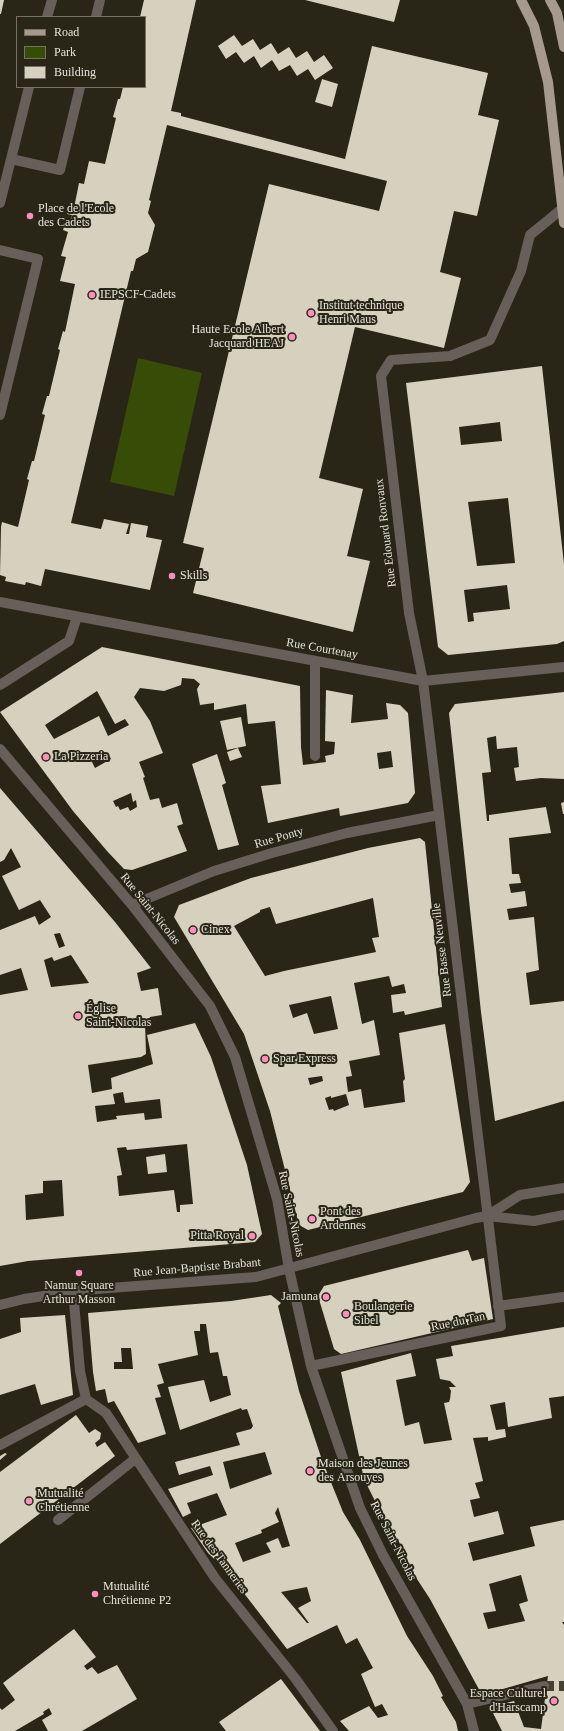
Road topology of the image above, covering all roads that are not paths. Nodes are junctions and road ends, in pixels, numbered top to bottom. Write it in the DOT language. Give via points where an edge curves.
graph roads {
  1 [pos="52,0"];
  2 [pos="100,0"];
  3 [pos="521,0"];
  4 [pos="550,0"];
  5 [pos="47,16"];
  6 [pos="96,16"];
  7 [pos="564,47"];
  8 [pos="29,88"];
  9 [pos="80,88"];
  10 [pos="11,159"];
  11 [pos="0,203"];
  12 [pos="562,209"];
  13 [pos="564,223"];
  14 [pos="0,250"];
  15 [pos="0,415"];
  16 [pos="0,602"];
  17 [pos="77,617"];
  18 [pos="315,661"];
  19 [pos="564,667"];
  20 [pos="423,681"];
  21 [pos="0,685"];
  22 [pos="0,749"];
  23 [pos="315,756"];
  24 [pos="439,815"];
  25 [pos="132,905"];
  26 [pos="564,1188"];
  27 [pos="564,1215"];
  28 [pos="487,1216"];
  29 [pos="289,1269"];
  30 [pos="73,1291"];
  31 [pos="563,1297"];
  32 [pos="0,1305"];
  33 [pos="498,1306"];
  34 [pos="311,1366"];
  35 [pos="86,1399"];
  36 [pos="0,1445"];
  37 [pos="135,1459"];
  38 [pos="58,1520"];
  39 [pos="544,1686"];
  40 [pos="467,1704"];
  41 [pos="333,1731"];
  42 [pos="474,1731"];
  1 -- 5 [label="street"];
  2 -- 6 [label="street"];
  3 -- 12 [label="main road" via="534,26 548,82"];
  4 -- 7 [label="main road" via="557,14"];
  8 -- 10 [label="street"];
  9 -- 10 [label="street" via="60,170"];
  10 -- 11 [label="street"];
  12 -- 13 [label="main road"];
  12 -- 20 [label="street, Rue Edouard Ronvaux" via="530,235 521,271 490,340 450,356 391,360 381,376 409,613"];
  14 -- 15 [label="street" via="38,259"];
  16 -- 17 [label="street, Rue Courtenay"];
  17 -- 18 [label="street, Rue Courtenay"];
  17 -- 21 [label="street" via="69,641"];
  18 -- 20 [label="street, Rue Courtenay"];
  18 -- 23 [label="street"];
  19 -- 20 [label="street, Rue Courtenay"];
  20 -- 24 [label="street, Rue Basse Neuville"];
  22 -- 25 [label="street, Rue Saint-Nicolas"];
  24 -- 25 [label="street, Rue Ponty" via="347,833 272,853 214,871"];
  24 -- 28 [label="street, Rue Basse Neuville"];
  25 -- 29 [label="street, Rue Saint-Nicolas" via="210,1006 235,1057 277,1199"];
  26 -- 28 [label="street, Rue Jean-Baptiste Brabant" via="520,1195"];
  27 -- 28 [label="street, Rue Jean-Baptiste Brabant" via="534,1221"];
  28 -- 29 [label="street, Rue Jean-Baptiste Brabant"];
  28 -- 33 [label="street, Rue du Tan"];
  29 -- 30 [label="street, Rue Jean-Baptiste Brabant" via="256,1277"];
  29 -- 34 [label="street, Rue Saint-Nicolas"];
  30 -- 32 [label="street, Rue Jean-Baptiste Brabant"];
  30 -- 35 [label="street" via="80,1371"];
  31 -- 33 [label="street"];
  33 -- 34 [label="street, Rue du Tan" via="501,1326"];
  34 -- 40 [label="street, Rue Saint-Nicolas" via="360,1508 382,1555"];
  35 -- 36 [label="street"];
  35 -- 37 [label="street, Rue des Tanneries" via="106,1413"];
  37 -- 38 [label="street"];
  37 -- 41 [label="street, Rue des Tanneries" via="215,1578 295,1678"];
  39 -- 40 [label="street"];
  40 -- 42 [label="street, Rue Saint-Nicolas"];
}
